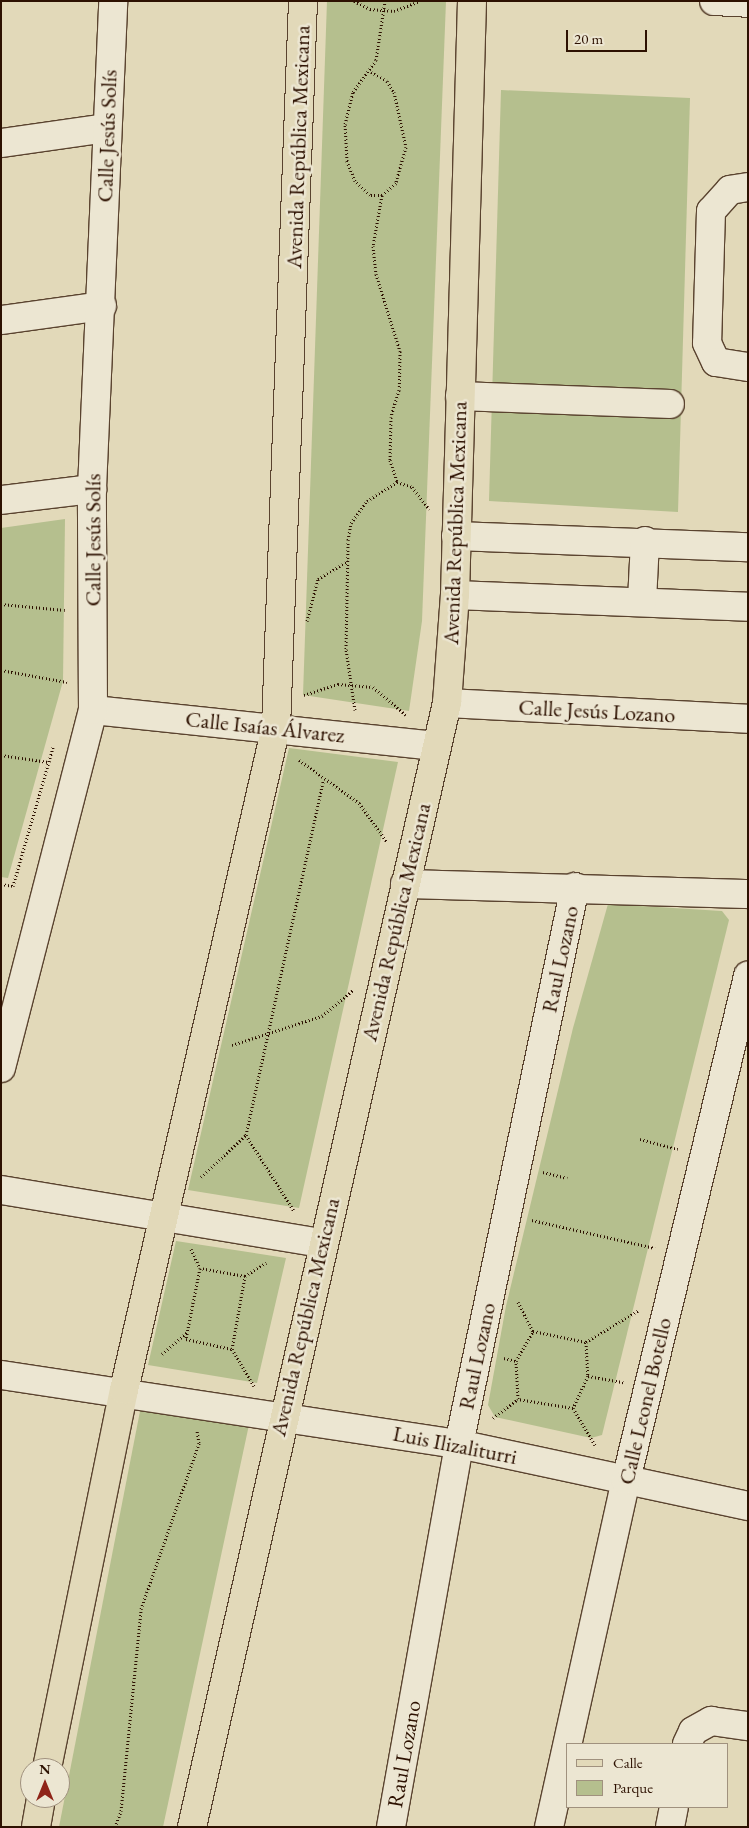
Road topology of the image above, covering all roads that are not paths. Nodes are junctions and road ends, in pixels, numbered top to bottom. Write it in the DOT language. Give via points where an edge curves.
graph roads {
  1 [pos="113,1"];
  2 [pos="303,1"];
  3 [pos="472,1"];
  4 [pos="714,1"];
  5 [pos="748,3"];
  6 [pos="106,128"];
  7 [pos="1,143"];
  8 [pos="747,187"];
  9 [pos="102,306"];
  10 [pos="1,320"];
  11 [pos="748,367"];
  12 [pos="460,396"];
  13 [pos="670,404"];
  14 [pos="92,489"];
  15 [pos="1,500"];
  16 [pos="456,536"];
  17 [pos="645,541"];
  18 [pos="748,547"];
  19 [pos="455,595"];
  20 [pos="642,601"];
  21 [pos="748,607"];
  22 [pos="447,703"];
  23 [pos="93,710"];
  24 [pos="748,719"];
  25 [pos="276,727"];
  26 [pos="436,746"];
  27 [pos="405,884"];
  28 [pos="575,887"];
  29 [pos="748,894"];
  30 [pos="748,976"];
  31 [pos="1,1068"];
  32 [pos="1,1190"];
  33 [pos="162,1220"];
  34 [pos="321,1243"];
  35 [pos="1,1375"];
  36 [pos="124,1390"];
  37 [pos="283,1414"];
  38 [pos="459,1444"];
  39 [pos="626,1480"];
  40 [pos="748,1506"];
  41 [pos="748,1726"];
  42 [pos="568,1743"];
  43 [pos="687,1743"];
  44 [pos="566,1750"];
  45 [pos="49,1758"];
  46 [pos="39,1808"];
  47 [pos="674,1808"];
  48 [pos="36,1827"];
  49 [pos="192,1827"];
  50 [pos="391,1827"];
  51 [pos="549,1827"];
  52 [pos="670,1827"];
  1 -- 6 [label="street, Calle Jesús Solís"];
  2 -- 25 [label="main road, Avenida República Mexicana"];
  3 -- 12 [label="main road, Avenida República Mexicana"];
  4 -- 5 [label="street"];
  6 -- 7 [label="street"];
  6 -- 9 [label="street, Calle Jesús Solís"];
  8 -- 11 [label="street" via="730,190 711,211 706,343 716,362"];
  9 -- 10 [label="street"];
  9 -- 14 [label="street, Calle Jesús Solís"];
  12 -- 13 [label="street"];
  12 -- 16 [label="main road, Avenida República Mexicana"];
  14 -- 15 [label="street"];
  14 -- 23 [label="street, Calle Jesús Solís"];
  16 -- 17 [label="street"];
  16 -- 19 [label="main road, Avenida República Mexicana"];
  17 -- 18 [label="street"];
  17 -- 20 [label="street"];
  19 -- 20 [label="street"];
  19 -- 22 [label="main road, Avenida República Mexicana"];
  20 -- 21 [label="street"];
  22 -- 24 [label="street, Calle Jesús Lozano"];
  22 -- 26 [label="main road, Avenida República Mexicana"];
  23 -- 25 [label="street, Calle Isaías Álvarez"];
  23 -- 31 [label="street, Calle Jesús Solís"];
  25 -- 26 [label="street, Calle Isaías Álvarez"];
  25 -- 33 [label="main road, Avenida República Mexicana"];
  26 -- 27 [label="main road, Avenida República Mexicana"];
  27 -- 28 [label="street"];
  27 -- 34 [label="main road, Avenida República Mexicana"];
  28 -- 29 [label="street"];
  28 -- 38 [label="street, Raul Lozano"];
  30 -- 39 [label="street, Calle Leonel Botello"];
  32 -- 33 [label="street"];
  33 -- 34 [label="street"];
  33 -- 36 [label="main road, Avenida República Mexicana"];
  34 -- 37 [label="main road, Avenida República Mexicana"];
  35 -- 36 [label="street, Luis Ilizaliturri"];
  36 -- 37 [label="street, Luis Ilizaliturri"];
  36 -- 45 [label="main road, Avenida República Mexicana"];
  37 -- 38 [label="street, Luis Ilizaliturri"];
  37 -- 49 [label="main road, Avenida República Mexicana"];
  38 -- 39 [label="street, Luis Ilizaliturri"];
  38 -- 50 [label="street, Raul Lozano"];
  39 -- 40 [label="street, Luis Ilizaliturri"];
  39 -- 42 [label="street, Calle Leonel Botello"];
  41 -- 43 [label="street" via="711,1721 693,1731"];
  44 -- 51 [label="street, Calle Leonel Botello"];
  46 -- 48 [label="main road"];
  47 -- 52 [label="street"];
}
